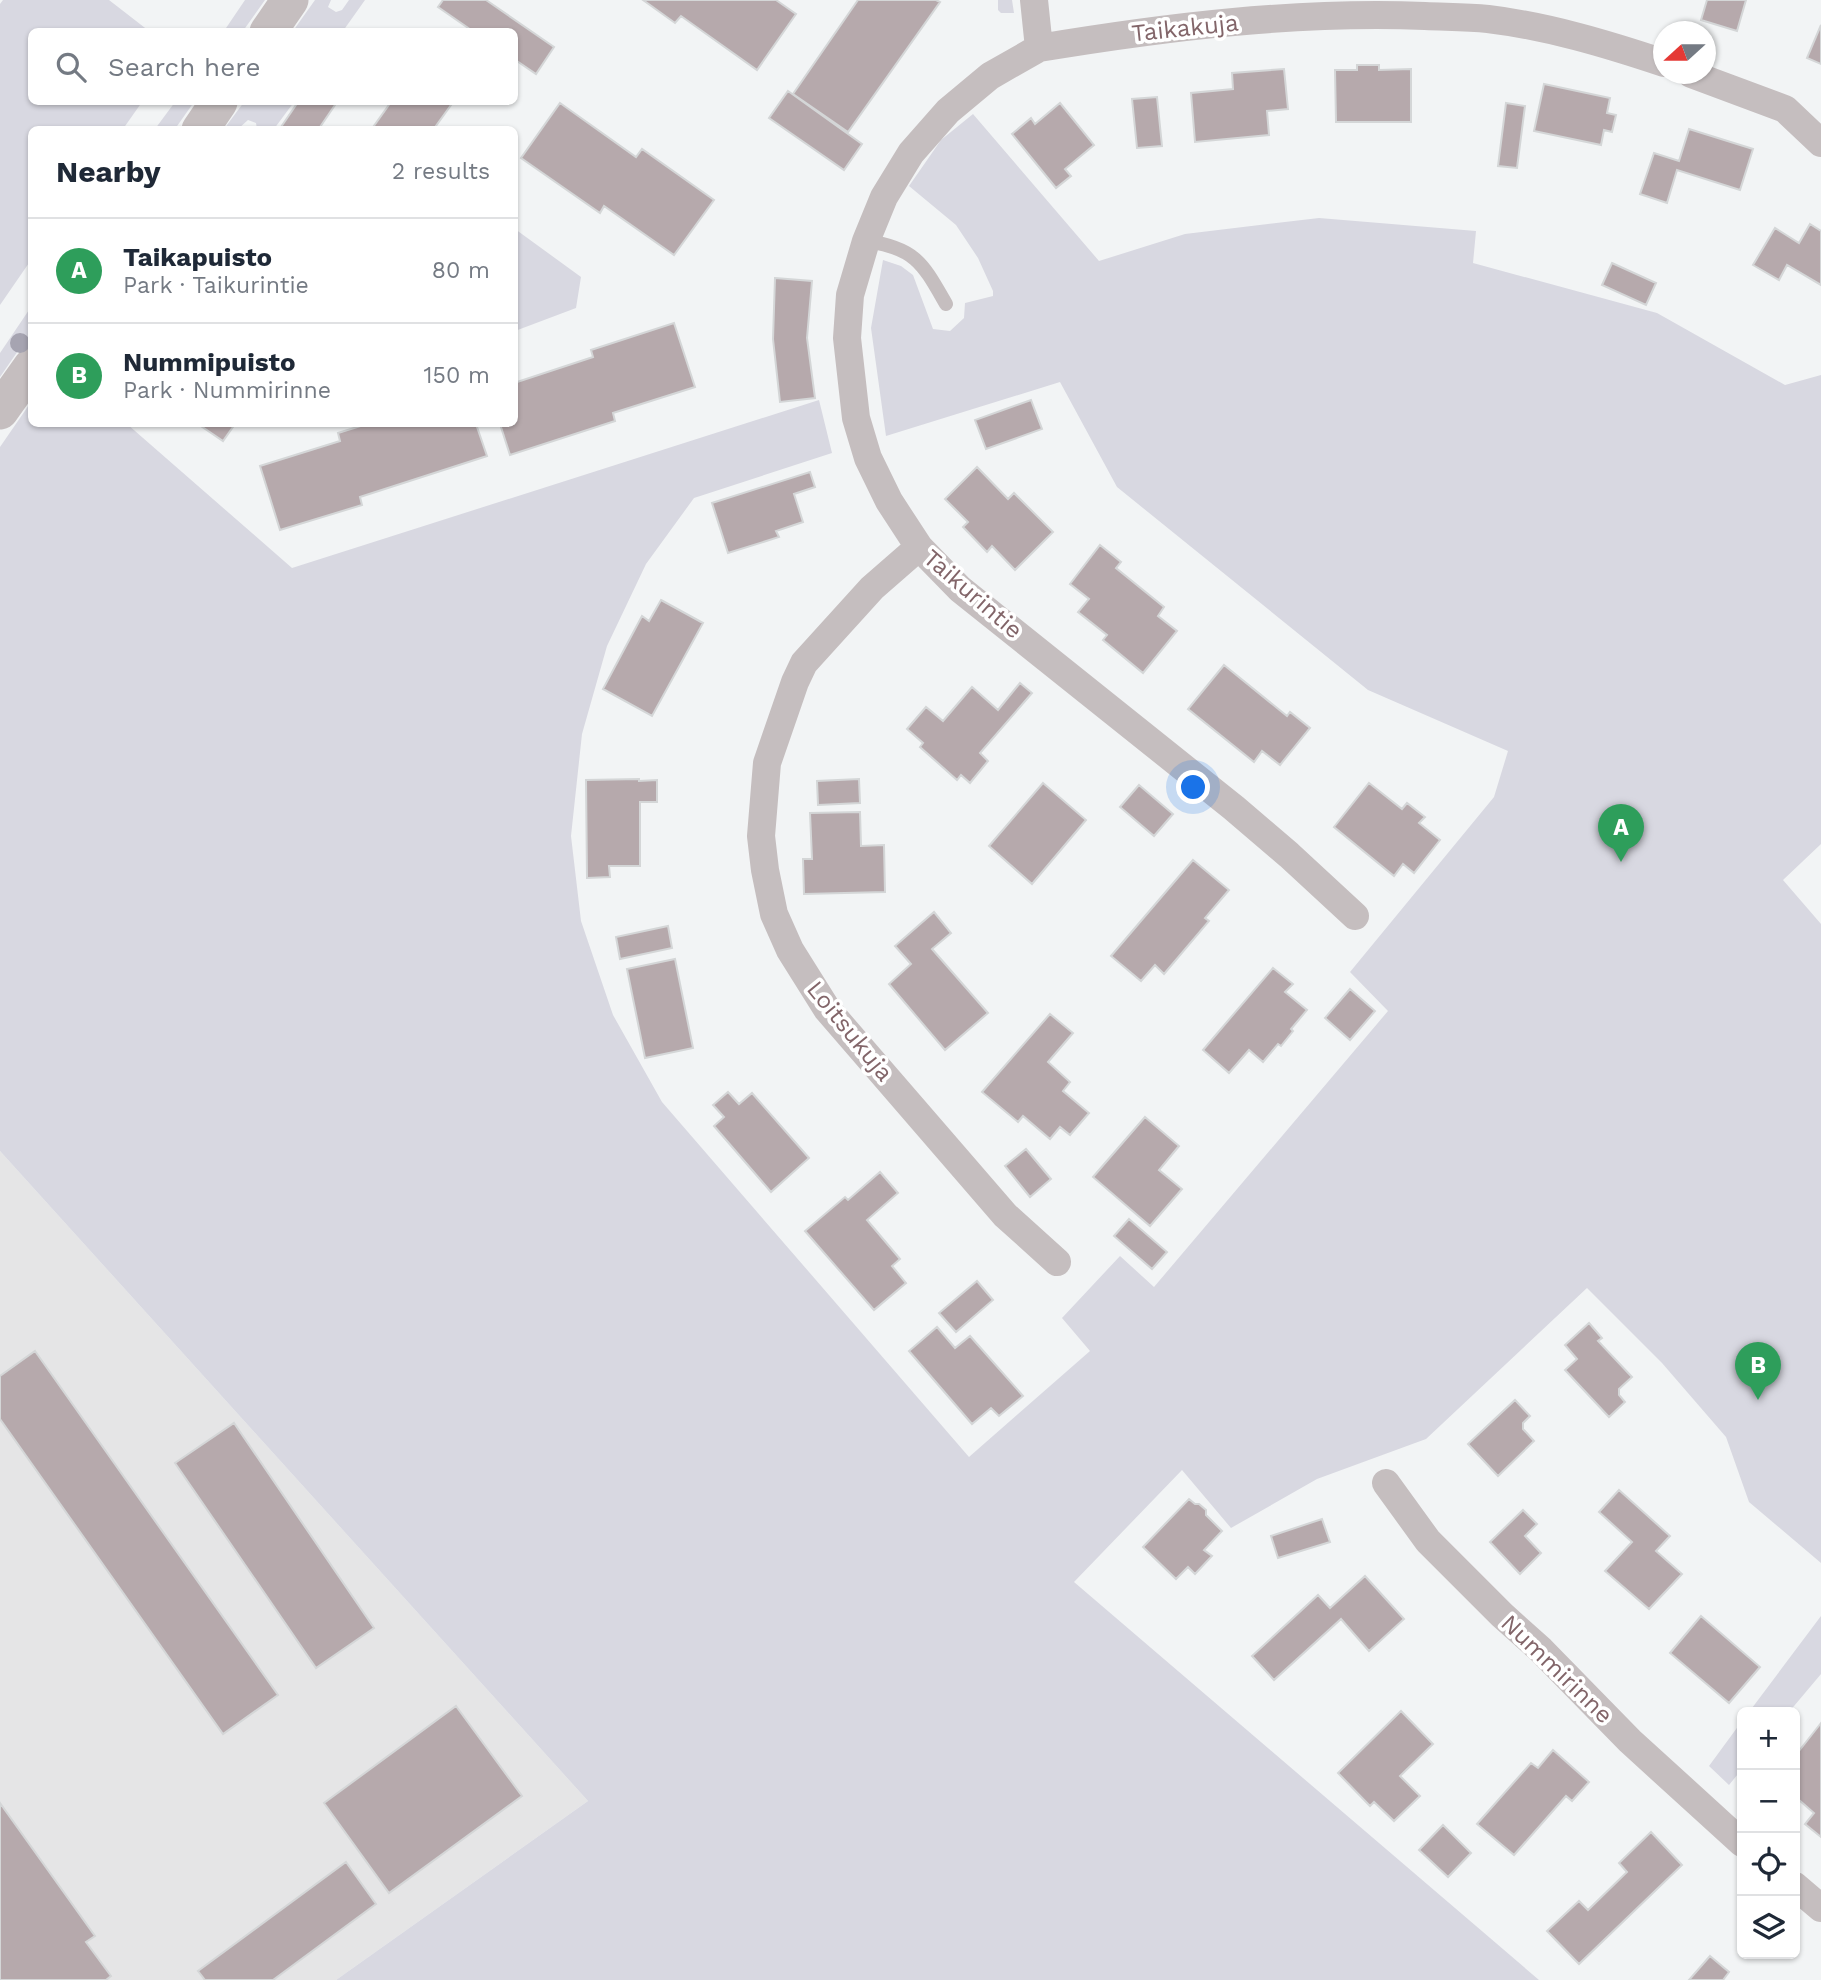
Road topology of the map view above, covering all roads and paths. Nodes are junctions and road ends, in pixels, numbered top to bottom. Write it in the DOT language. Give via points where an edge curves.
graph roads {
  1 [pos="290,0"];
  2 [pos="1034,0"];
  3 [pos="271,28"];
  4 [pos="1038,48"];
  5 [pos="1653,60"];
  6 [pos="1716,83"];
  7 [pos="217,105"];
  8 [pos="203,126"];
  9 [pos="1821,142"];
  10 [pos="866,241"];
  11 [pos="946,304"];
  12 [pos="28,372"];
  13 [pos="0,411"];
  14 [pos="919,547"];
  15 [pos="1355,916"];
  16 [pos="1057,1262"];
  17 [pos="1386,1483"];
  18 [pos="1737,1838"];
  19 [pos="1800,1890"];
  20 [pos="1821,1908"];
  1 -- 3 [label="street"];
  2 -- 4 [label="street"];
  4 -- 5 [label="street, Taikakuja" via="1181,27 1377,14 1489,19"];
  4 -- 10 [label="street, Taikurintie" via="990,76 948,111 911,153 884,197"];
  6 -- 9 [label="street" via="1785,109"];
  7 -- 8 [label="street"];
  10 -- 11 [label="lane" via="910,254 927,271"];
  10 -- 14 [label="street, Taikurintie" via="850,295 847,338 856,418 868,458 889,501"];
  12 -- 13 [label="street"];
  14 -- 15 [label="street, Taikurintie" via="960,589 1234,808"];
  14 -- 16 [label="street, Loitsukuja" via="872,588 804,663 766,763 761,836 765,870 774,914 790,950 827,1009 1005,1215"];
  17 -- 18 [label="street, Nummirinne" via="1428,1541 1630,1741"];
  19 -- 20 [label="street"];
}
